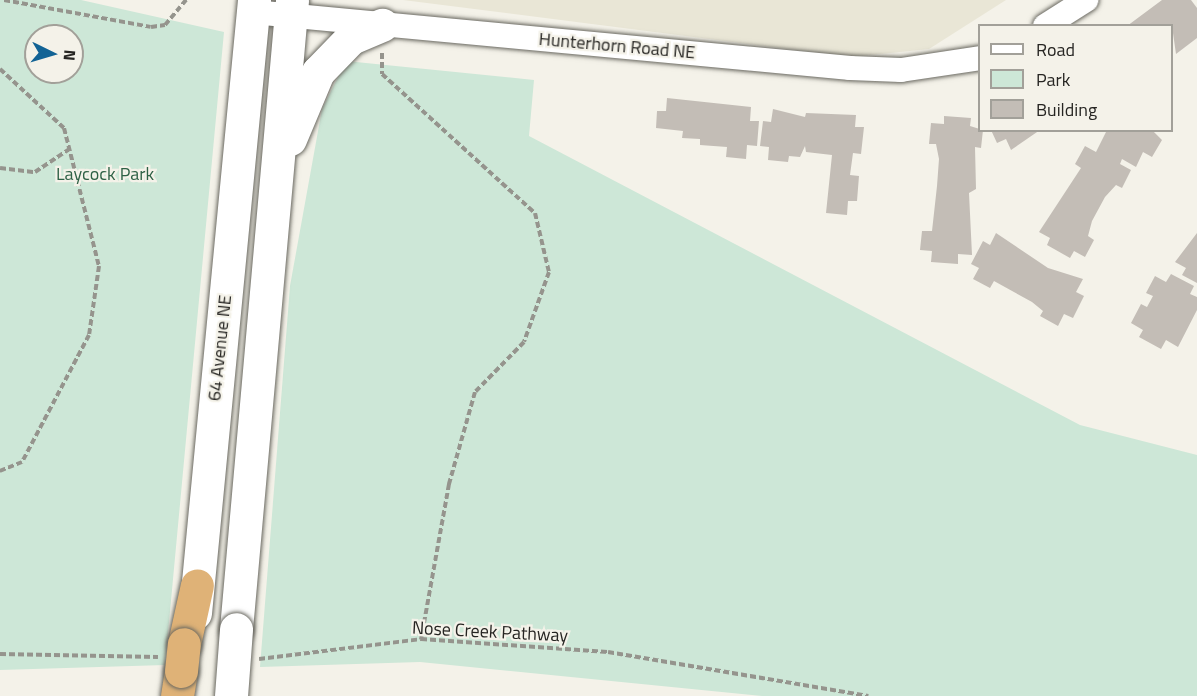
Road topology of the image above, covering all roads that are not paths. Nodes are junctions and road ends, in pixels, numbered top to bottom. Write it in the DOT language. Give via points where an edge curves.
graph roads {
  1 [pos="1086,0"];
  2 [pos="254,6"];
  3 [pos="291,8"];
  4 [pos="1048,24"];
  5 [pos="383,26"];
  6 [pos="978,58"];
  7 [pos="276,177"];
  8 [pos="197,585"];
  9 [pos="182,673"];
  10 [pos="231,696"];
  1 -- 4 [label="street"];
  2 -- 3 [label="street, Hunterhorn Road NE"];
  2 -- 8 [label="main road, 64 Avenue NE"];
  3 -- 5 [label="street, Hunterhorn Road NE"];
  3 -- 7 [label="main road"];
  5 -- 6 [label="street, Hunterhorn Road NE" via="850,68 901,70"];
  5 -- 7 [label="main road" via="351,38 318,72"];
  7 -- 10 [label="main road, bridge"];
  8 -- 9 [label="highway"];
}
